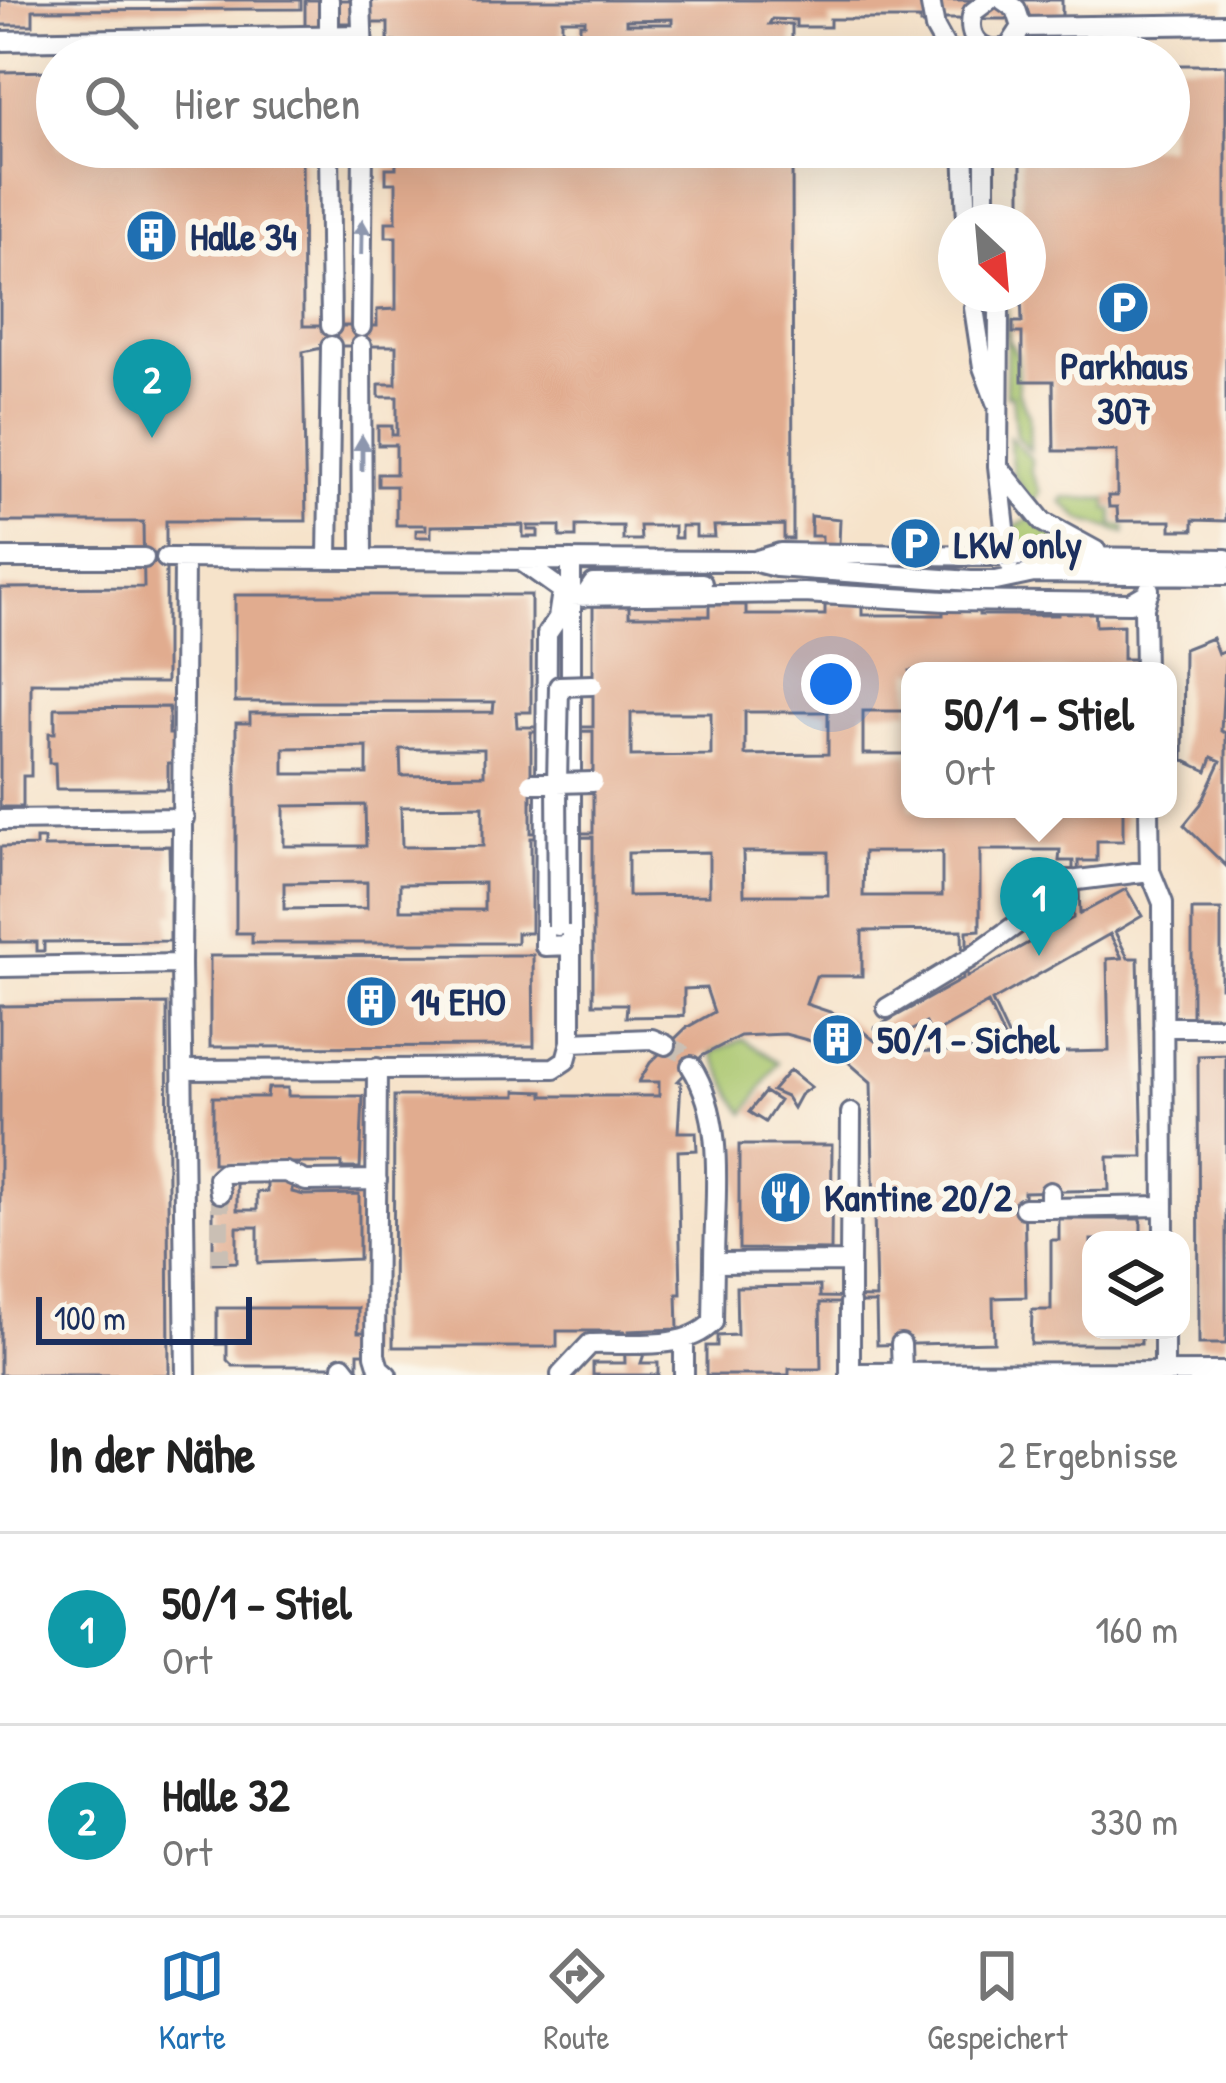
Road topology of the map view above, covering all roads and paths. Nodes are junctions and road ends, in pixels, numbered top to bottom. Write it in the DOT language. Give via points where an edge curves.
graph roads {
  1 [pos="328,0"];
  2 [pos="362,0"];
  3 [pos="930,0"];
  4 [pos="986,0"];
  5 [pos="1003,0"];
  6 [pos="1226,24"];
  7 [pos="1022,27"];
  8 [pos="328,35"];
  9 [pos="362,35"];
  10 [pos="273,36"];
  11 [pos="939,36"];
  12 [pos="974,36"];
  13 [pos="1016,36"];
  14 [pos="36,40"];
  15 [pos="0,41"];
  16 [pos="329,168"];
  17 [pos="363,168"];
  18 [pos="965,168"];
  19 [pos="986,168"];
  20 [pos="966,204"];
  21 [pos="988,204"];
  22 [pos="996,402"];
  23 [pos="998,466"];
  24 [pos="1007,555"];
  25 [pos="1108,555"];
  26 [pos="0,558"];
  27 [pos="144,558"];
  28 [pos="328,559"];
  29 [pos="362,559"];
  30 [pos="1226,559"];
  31 [pos="520,560"];
  32 [pos="571,560"];
  33 [pos="752,561"];
  34 [pos="818,563"];
  35 [pos="1149,575"];
  36 [pos="1226,575"];
  37 [pos="1012,578"];
  38 [pos="572,596"];
  39 [pos="1150,642"];
  40 [pos="1147,662"];
  41 [pos="1154,662"];
  42 [pos="593,685"];
  43 [pos="557,782"];
  44 [pos="592,782"];
  45 [pos="531,783"];
  46 [pos="184,818"];
  47 [pos="1149,818"];
  48 [pos="0,820"];
  49 [pos="1150,871"];
  50 [pos="558,941"];
  51 [pos="181,964"];
  52 [pos="0,967"];
  53 [pos="887,1008"];
  54 [pos="1163,1027"];
  55 [pos="1226,1027"];
  56 [pos="571,1042"];
  57 [pos="666,1045"];
  58 [pos="692,1066"];
  59 [pos="377,1068"];
  60 [pos="183,1070"];
  61 [pos="1141,1077"];
  62 [pos="1162,1077"];
  63 [pos="851,1113"];
  64 [pos="376,1180"];
  65 [pos="220,1192"];
  66 [pos="1164,1206"];
  67 [pos="1024,1208"];
  68 [pos="1164,1231"];
  69 [pos="850,1262"];
  70 [pos="714,1263"];
  71 [pos="1164,1339"];
  72 [pos="684,1340"];
  73 [pos="901,1344"];
  74 [pos="902,1372"];
  75 [pos="1226,1372"];
  76 [pos="850,1374"];
  77 [pos="1164,1374"];
  78 [pos="186,1375"];
  79 [pos="388,1375"];
  80 [pos="561,1375"];
  81 [pos="684,1375"];
  1 -- 8 [label="street"];
  2 -- 9 [label="street"];
  3 -- 11 [label="street"];
  4 -- 12 [label="street" via="973,12"];
  5 -- 7 [label="street"];
  6 -- 7 [label="street"];
  7 -- 13 [label="street"];
  8 -- 9 [label="street"];
  8 -- 10 [label="street"];
  14 -- 15 [label="street"];
  16 -- 28 [label="street"];
  29 -- 17 [label="street, one-way"];
  18 -- 20 [label="street"];
  19 -- 21 [label="street"];
  22 -- 23 [label="street"];
  23 -- 24 [label="street"];
  23 -- 25 [label="street" via="1043,522"];
  24 -- 25 [label="street"];
  24 -- 34 [label="street" via="843,555"];
  24 -- 37 [label="street"];
  25 -- 35 [label="street"];
  26 -- 27 [label="street"];
  28 -- 29 [label="street"];
  28 -- 46 [label="street" via="175,559"];
  29 -- 31 [label="street"];
  30 -- 35 [label="street"];
  31 -- 32 [label="street"];
  31 -- 38 [label="street"];
  32 -- 33 [label="street"];
  32 -- 38 [label="street"];
  33 -- 34 [label="street" via="780,553"];
  33 -- 38 [label="street" via="752,583 603,583"];
  34 -- 37 [label="street"];
  35 -- 36 [label="street"];
  35 -- 37 [label="street"];
  35 -- 38 [label="street" via="1130,603"];
  35 -- 39 [label="street"];
  38 -- 50 [label="street"];
  39 -- 40 [label="street"];
  39 -- 41 [label="street"];
  42 -- 43 [label="street, bridge" via="559,686"];
  43 -- 44 [label="street, bridge"];
  43 -- 45 [label="street, bridge"];
  43 -- 50 [label="street, bridge"];
  46 -- 48 [label="street"];
  46 -- 51 [label="street"];
  47 -- 49 [label="street"];
  49 -- 53 [label="street" via="1056,880 1020,922"];
  49 -- 54 [label="street" via="1162,903"];
  50 -- 56 [label="street"];
  51 -- 52 [label="street"];
  51 -- 60 [label="street"];
  54 -- 55 [label="street"];
  54 -- 62 [label="street"];
  56 -- 57 [label="street"];
  56 -- 59 [label="street" via="554,1068"];
  58 -- 70 [label="street" via="709,1100 718,1156"];
  59 -- 60 [label="street"];
  59 -- 64 [label="street"];
  60 -- 78 [label="street"];
  61 -- 62 [label="street"];
  62 -- 66 [label="street" via="1152,1123"];
  63 -- 69 [label="street"];
  64 -- 65 [label="street" via="224,1173"];
  64 -- 79 [label="street" via="375,1355"];
  66 -- 67 [label="street" via="1085,1199"];
  66 -- 68 [label="street"];
  69 -- 70 [label="street"];
  69 -- 76 [label="street"];
  70 -- 72 [label="street" via="713,1322"];
  71 -- 77 [label="street"];
  72 -- 80 [label="street" via="590,1344"];
  72 -- 81 [label="street"];
  73 -- 74 [label="street"];
  74 -- 76 [label="street"];
  74 -- 77 [label="street"];
  75 -- 77 [label="street"];
}
